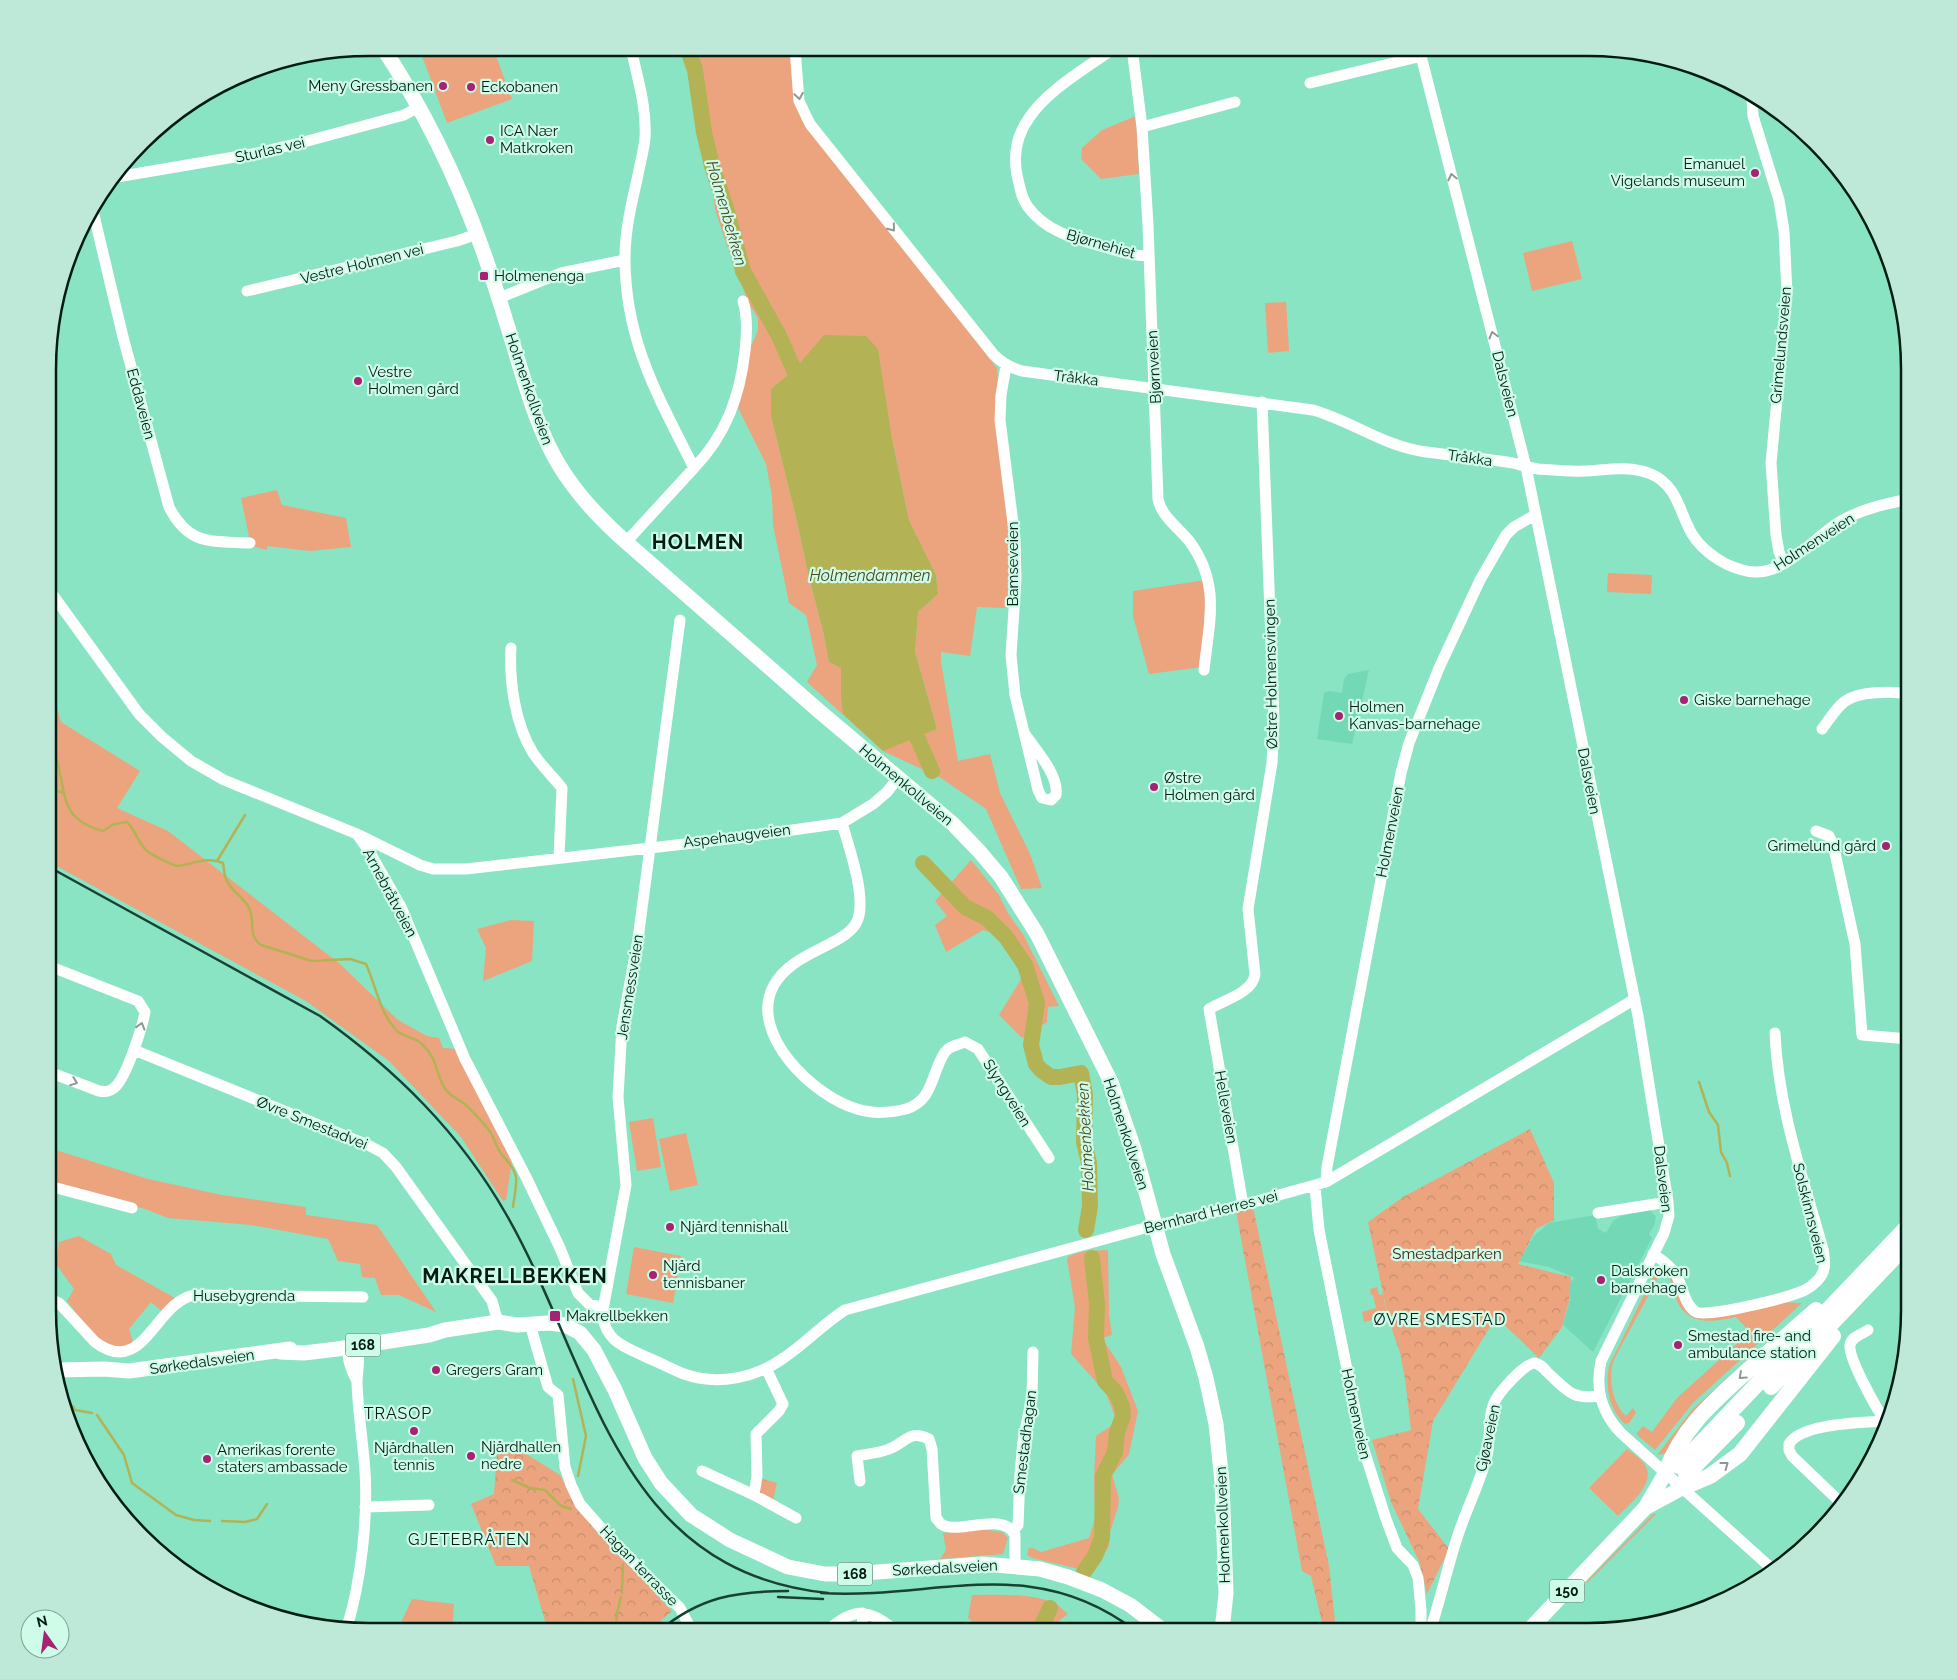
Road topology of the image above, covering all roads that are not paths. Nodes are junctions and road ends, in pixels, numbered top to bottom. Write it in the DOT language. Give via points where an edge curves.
graph roads {
  1 [pos="388,56"];
  2 [pos="633,56"];
  3 [pos="796,56"];
  4 [pos="1103,56"];
  5 [pos="1133,56"];
  6 [pos="1406,56"];
  7 [pos="1421,56"];
  8 [pos="1310,84"];
  9 [pos="1234,102"];
  10 [pos="1752,103"];
  11 [pos="419,107"];
  12 [pos="1142,127"];
  13 [pos="123,176"];
  14 [pos="95,219"];
  15 [pos="477,234"];
  16 [pos="1149,256"];
  17 [pos="625,260"];
  18 [pos="247,291"];
  19 [pos="499,298"];
  20 [pos="743,301"];
  21 [pos="1003,363"];
  22 [pos="1155,388"];
  23 [pos="1262,402"];
  24 [pos="1526,467"];
  25 [pos="694,468"];
  26 [pos="1901,501"];
  27 [pos="1535,515"];
  28 [pos="626,542"];
  29 [pos="250,543"];
  30 [pos="1784,564"];
  31 [pos="56,599"];
  32 [pos="680,620"];
  33 [pos="511,648"];
  34 [pos="1204,670"];
  35 [pos="1901,694"];
  36 [pos="1822,729"];
  37 [pos="1024,733"];
  38 [pos="898,778"];
  39 [pos="842,823"];
  40 [pos="1816,830"];
  41 [pos="357,834"];
  42 [pos="649,847"];
  43 [pos="559,857"];
  44 [pos="56,969"];
  45 [pos="1634,999"];
  46 [pos="1209,1009"];
  47 [pos="1775,1033"];
  48 [pos="1901,1038"];
  49 [pos="134,1050"];
  50 [pos="56,1075"];
  51 [pos="1049,1158"];
  52 [pos="1326,1182"];
  53 [pos="1315,1186"];
  54 [pos="56,1188"];
  55 [pos="1668,1202"];
  56 [pos="1243,1205"];
  57 [pos="132,1208"];
  58 [pos="1598,1213"];
  59 [pos="1155,1225"];
  60 [pos="1901,1242"];
  61 [pos="1901,1243"];
  62 [pos="1653,1254"];
  63 [pos="1886,1266"];
  64 [pos="363,1296"];
  65 [pos="56,1302"];
  66 [pos="602,1307"];
  67 [pos="501,1322"];
  68 [pos="539,1323"];
  69 [pos="1868,1330"];
  70 [pos="352,1344"];
  71 [pos="624,1347"];
  72 [pos="126,1351"];
  73 [pos="1033,1352"];
  74 [pos="766,1368"];
  75 [pos="62,1370"];
  76 [pos="127,1371"];
  77 [pos="64,1379"];
  78 [pos="1599,1396"];
  79 [pos="1882,1415"];
  80 [pos="1879,1423"];
  81 [pos="702,1470"];
  82 [pos="1677,1476"];
  83 [pos="860,1481"];
  84 [pos="754,1495"];
  85 [pos="1837,1499"];
  86 [pos="429,1505"];
  87 [pos="365,1507"];
  88 [pos="1645,1508"];
  89 [pos="796,1518"];
  90 [pos="1013,1531"];
  91 [pos="1768,1565"];
  92 [pos="1015,1566"];
  93 [pos="863,1613"];
  94 [pos="348,1622"];
  95 [pos="688,1623"];
  96 [pos="836,1623"];
  97 [pos="862,1623"];
  98 [pos="886,1623"];
  99 [pos="1153,1623"];
  100 [pos="1222,1623"];
  101 [pos="1420,1623"];
  102 [pos="1433,1623"];
  103 [pos="1536,1623"];
  1 -- 11 [label="main road, Holmenkollveien"];
  2 -- 17 [label="street" via="644,114 645,139 627,224"];
  3 -- 21 [label="street, one-way" via="799,101 806,119"];
  4 -- 16 [label="street, Bjørnehiet" via="1034,110 1020,133 1015,167 1024,201 1032,213 1054,230 1087,242"];
  5 -- 12 [label="street, Bjørnveien"];
  6 -- 8 [label="street"];
  24 -- 7 [label="street, Dalsveien, one-way"];
  9 -- 12 [label="street"];
  10 -- 30 [label="street, Grimelundsveien" via="1753,116 1779,200 1784,231 1787,302 1771,463 1776,535"];
  11 -- 13 [label="street, Sturlas vei" via="404,115 292,145"];
  11 -- 15 [label="main road, Holmenkollveien"];
  12 -- 16 [label="street, Bjørnveien"];
  14 -- 29 [label="street, Eddaveien" via="169,507 177,522 194,536"];
  15 -- 18 [label="street, Vestre Holmen vei"];
  15 -- 19 [label="main road, Holmenkollveien"];
  16 -- 22 [label="street, Bjørnveien"];
  17 -- 19 [label="street" via="561,273"];
  17 -- 25 [label="street" via="630,317 641,357"];
  19 -- 28 [label="main road, Holmenkollveien" via="533,406 555,458 580,496"];
  20 -- 25 [label="street" via="747,332 739,389 728,422"];
  21 -- 22 [label="street, Tråkka" via="1022,371"];
  21 -- 37 [label="street, Bamseveien" via="1000,420 1015,539 1011,655 1015,695"];
  22 -- 23 [label="street, Tråkka"];
  22 -- 34 [label="street, Bjørnveien" via="1159,504 1192,545 1211,590"];
  23 -- 24 [label="street, Tråkka" via="1326,414 1400,447"];
  23 -- 46 [label="street, Østre Holmensvingen" via="1274,718 1272,763 1248,909 1255,974 1253,983 1246,989"];
  24 -- 27 [label="street, Dalsveien"];
  24 -- 30 [label="street, Holmenveien" via="1578,472 1639,470 1663,481 1671,489 1692,533 1714,557 1748,572 1769,571"];
  25 -- 28 [label="street"];
  26 -- 30 [label="street, Holmenveien" via="1873,507 1842,521"];
  27 -- 45 [label="street, Dalsveien"];
  27 -- 52 [label="street, Holmenveien" via="1510,531 1490,561 1439,668 1409,742"];
  28 -- 38 [label="main road, Holmenkollveien"];
  31 -- 41 [label="street, Arnebråtveien" via="139,714 191,761 224,780"];
  32 -- 42 [label="street, Jensmessveien"];
  33 -- 43 [label="street" via="514,702 526,739 533,753 562,788"];
  35 -- 36 [label="street" via="1877,693 1849,700"];
  37 -- 37 [label="street, Bamseveien" via="1038,790 1042,798 1051,800 1056,795 1054,778"];
  38 -- 39 [label="street, Aspehaugveien" via="873,804"];
  38 -- 59 [label="main road, Holmenkollveien" via="979,851 1030,921 1111,1082"];
  39 -- 42 [label="street, Aspehaugveien"];
  39 -- 51 [label="street, Slyngveien" via="860,896 858,919 846,936 790,964 774,984 768,1008 772,1029 785,1054 824,1094 858,1110 883,1112 911,1107 920,1101 931,1087 945,1052 965,1042 978,1049"];
  40 -- 48 [label="street" via="1828,836 1835,851 1855,944 1862,1035"];
  41 -- 43 [label="street, Aspehaugveien" via="433,869 466,869"];
  41 -- 66 [label="street, Arnebråtveien" via="401,907 464,1059 526,1177 578,1293 589,1304"];
  42 -- 43 [label="street, Aspehaugveien"];
  42 -- 66 [label="street, Jensmessveien" via="621,1039 618,1097 626,1185"];
  49 -- 44 [label="street, one-way" via="145,1012 138,1001"];
  45 -- 52 [label="street, Bernhard Herres vei"];
  45 -- 55 [label="street, Dalsveien"];
  46 -- 56 [label="street, Helleveien"];
  47 -- 62 [label="street, Solskinnsveien" via="1780,1088 1823,1249 1824,1271 1817,1282 1804,1290 1704,1314 1691,1308 1675,1273"];
  50 -- 49 [label="street, one-way" via="108,1092 120,1081"];
  49 -- 67 [label="street, Øvre Smestadvei" via="383,1153 492,1301"];
  52 -- 53 [label="street, Bernhard Herres vei"];
  53 -- 56 [label="street, Bernhard Herres vei"];
  53 -- 101 [label="street, Holmenveien" via="1320,1230 1362,1444 1397,1548 1413,1565 1418,1578"];
  54 -- 57 [label="street"];
  55 -- 58 [label="street"];
  55 -- 62 [label="street, Dalsveien" via="1666,1227"];
  56 -- 59 [label="street, Bernhard Herres vei"];
  59 -- 74 [label="street, Bernhard Herres vei" via="844,1310 785,1357"];
  59 -- 100 [label="main road, Holmenkollveien" via="1197,1348 1216,1424 1224,1502 1226,1600"];
  60 -- 82 [label="highway, one-way" via="1695,1420 1679,1442"];
  61 -- 63 [label="highway, 150"];
  62 -- 78 [label="street, Dalsveien" via="1604,1353 1599,1371"];
  63 -- 82 [label="highway, 150"];
  82 -- 63 [label="highway, one-way" via="1710,1476 1740,1454"];
  64 -- 72 [label="street, Husebygrenda" via="186,1296 172,1306 143,1342"];
  65 -- 72 [label="street" via="102,1347"];
  66 -- 71 [label="street, Jensmessveien" via="606,1330"];
  67 -- 68 [label="main road, Sørkedalsveien / 168" via="517,1325"];
  67 -- 70 [label="main road, Sørkedalsveien / 168" via="445,1330 428,1328"];
  68 -- 92 [label="main road, Sørkedalsveien / 168" via="582,1323 598,1339 609,1361 615,1390 645,1458 675,1499 717,1533 777,1563 806,1572 837,1575 983,1564"];
  68 -- 95 [label="street, Hagan terrasse" via="548,1387 558,1395 565,1467 570,1485 580,1504 680,1608"];
  69 -- 79 [label="street" via="1852,1340 1850,1346 1861,1378"];
  70 -- 76 [label="main road, Sørkedalsveien / 168" via="303,1346 280,1352"];
  70 -- 87 [label="street" via="349,1363 357,1381"];
  71 -- 74 [label="street, Bernhard Herres vei" via="683,1374 704,1379 741,1377"];
  72 -- 76 [label="street"];
  73 -- 90 [label="street, Smestadhagan" via="1032,1396 1020,1466 1018,1525"];
  74 -- 84 [label="street" via="783,1404 756,1434 758,1476"];
  75 -- 76 [label="main road, Sørkedalsveien / 168"];
  76 -- 77 [label="main road, Sørkedalsveien / 168" via="106,1378"];
  78 -- 82 [label="street, Dalsveien" via="1613,1424"];
  78 -- 102 [label="street, Gjøaveien" via="1576,1396 1534,1363 1527,1366 1498,1397 1492,1409 1484,1464 1458,1536"];
  80 -- 85 [label="street" via="1816,1430 1799,1434 1789,1444 1792,1456"];
  81 -- 84 [label="street"];
  82 -- 88 [label="main road, 150"];
  82 -- 88 [label="main road, 150"];
  82 -- 91 [label="street, Dalsveien"];
  83 -- 90 [label="street" via="857,1456 891,1449 908,1437 920,1434 929,1439 932,1449 936,1518 953,1527 995,1524"];
  84 -- 89 [label="street"];
  86 -- 87 [label="street"];
  87 -- 94 [label="street" via="355,1598"];
  88 -- 103 [label="main road, 150"];
  90 -- 92 [label="street, Smestadhagan"];
  92 -- 99 [label="main road, Sørkedalsveien / 168" via="1051,1572 1102,1590"];
  93 -- 96 [label="street" via="854,1613"];
  93 -- 97 [label="street"];
  93 -- 98 [label="street"];
}
